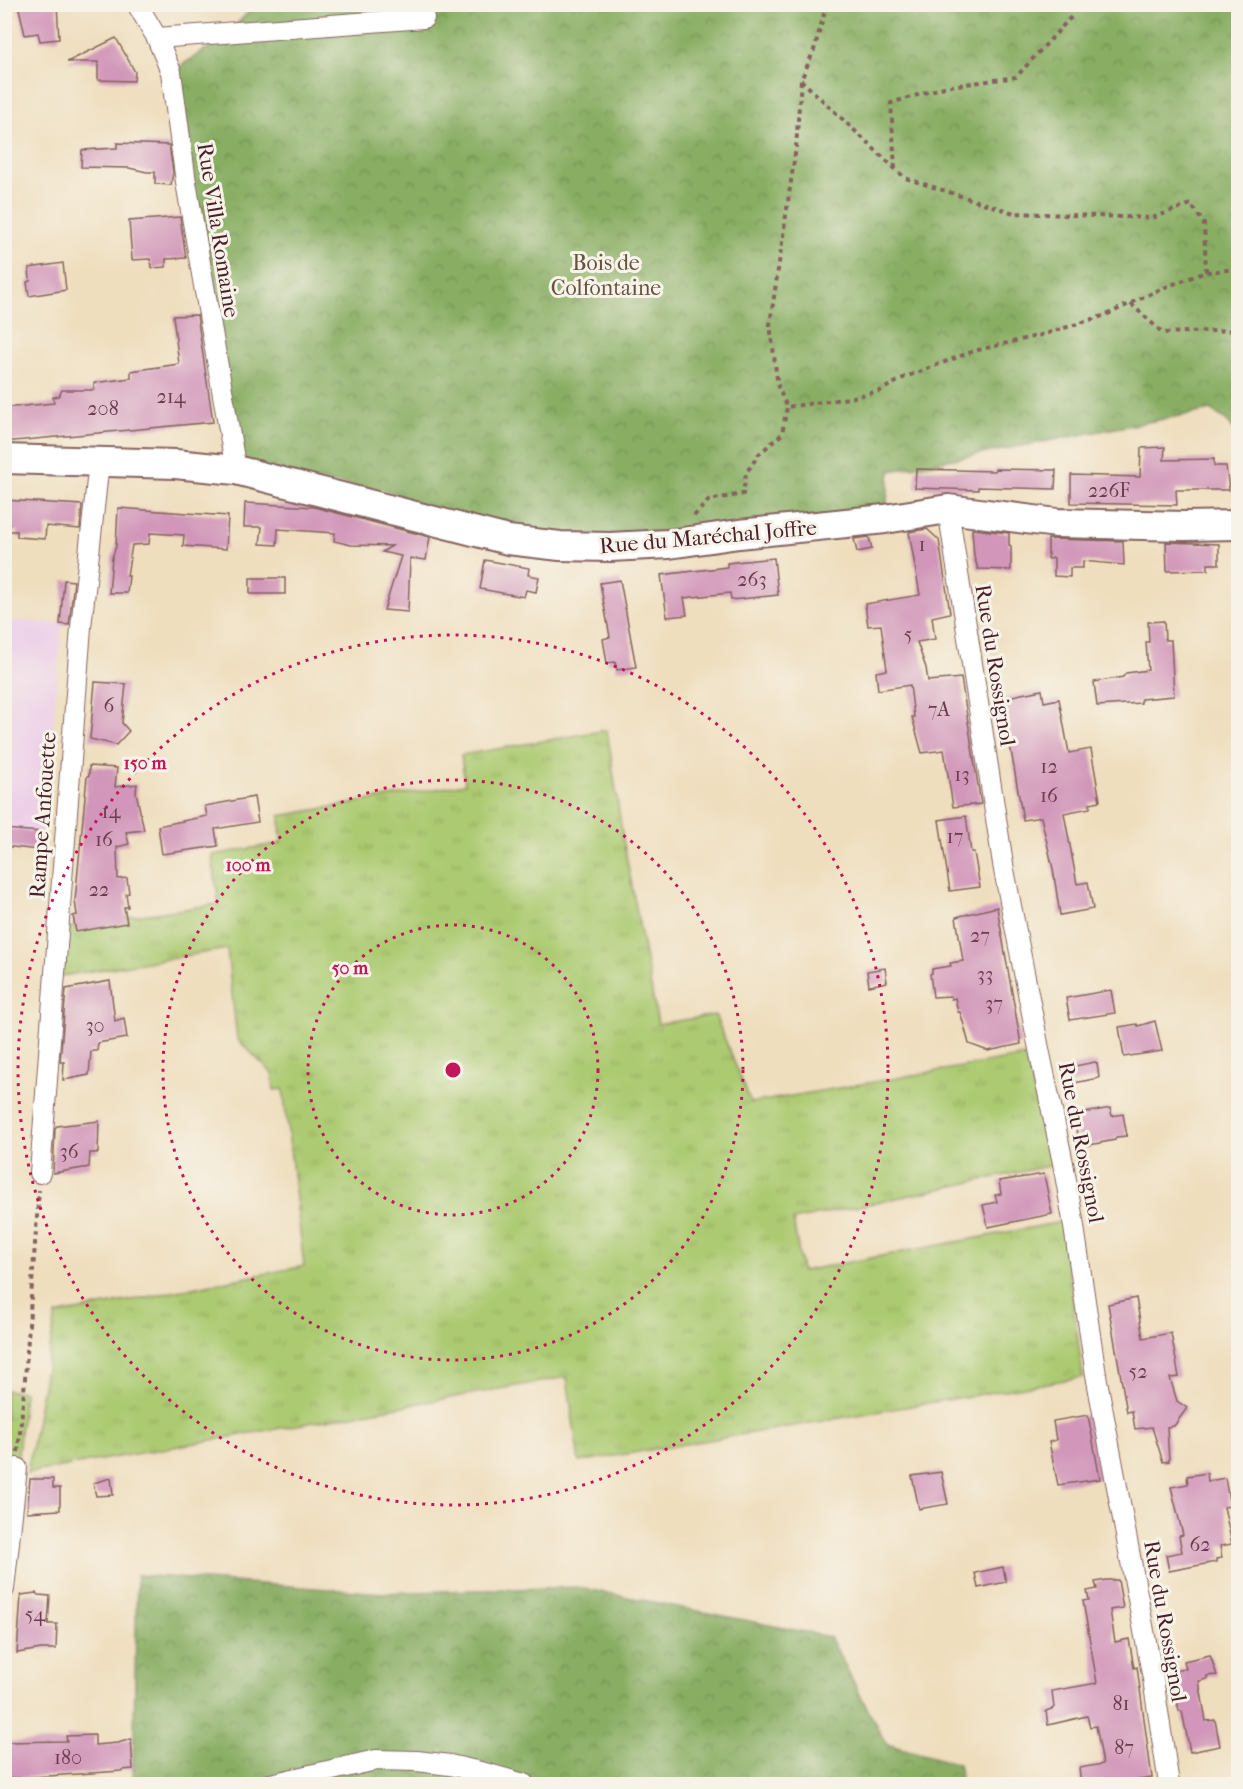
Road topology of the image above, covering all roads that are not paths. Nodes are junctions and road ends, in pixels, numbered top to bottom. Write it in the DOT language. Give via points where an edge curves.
graph roads {
  1 [pos="137,8"];
  2 [pos="424,18"];
  3 [pos="158,38"];
  4 [pos="4,459"];
  5 [pos="99,462"];
  6 [pos="236,470"];
  7 [pos="948,509"];
  8 [pos="1239,525"];
  9 [pos="40,1173"];
  10 [pos="17,1468"];
  11 [pos="4,1588"];
  12 [pos="271,1785"];
  13 [pos="524,1785"];
  14 [pos="1169,1785"];
  1 -- 3 [label="street, Rue Villa Romaine"];
  2 -- 3 [label="street"];
  3 -- 6 [label="street, Rue Villa Romaine" via="171,72"];
  4 -- 5 [label="street, Rue du Maréchal Joffre"];
  5 -- 6 [label="street, Rue du Maréchal Joffre"];
  5 -- 9 [label="street, Rampe Anfouette" via="81,627"];
  6 -- 7 [label="street, Rue du Maréchal Joffre" via="508,540 560,546 669,544"];
  7 -- 8 [label="street, Rue du Maréchal Joffre" via="1057,523"];
  7 -- 14 [label="street, Rue du Rossignol" via="1004,870 1065,1174 1096,1375"];
  10 -- 11 [label="street"];
  12 -- 13 [label="street" via="376,1760 450,1765"];
}
